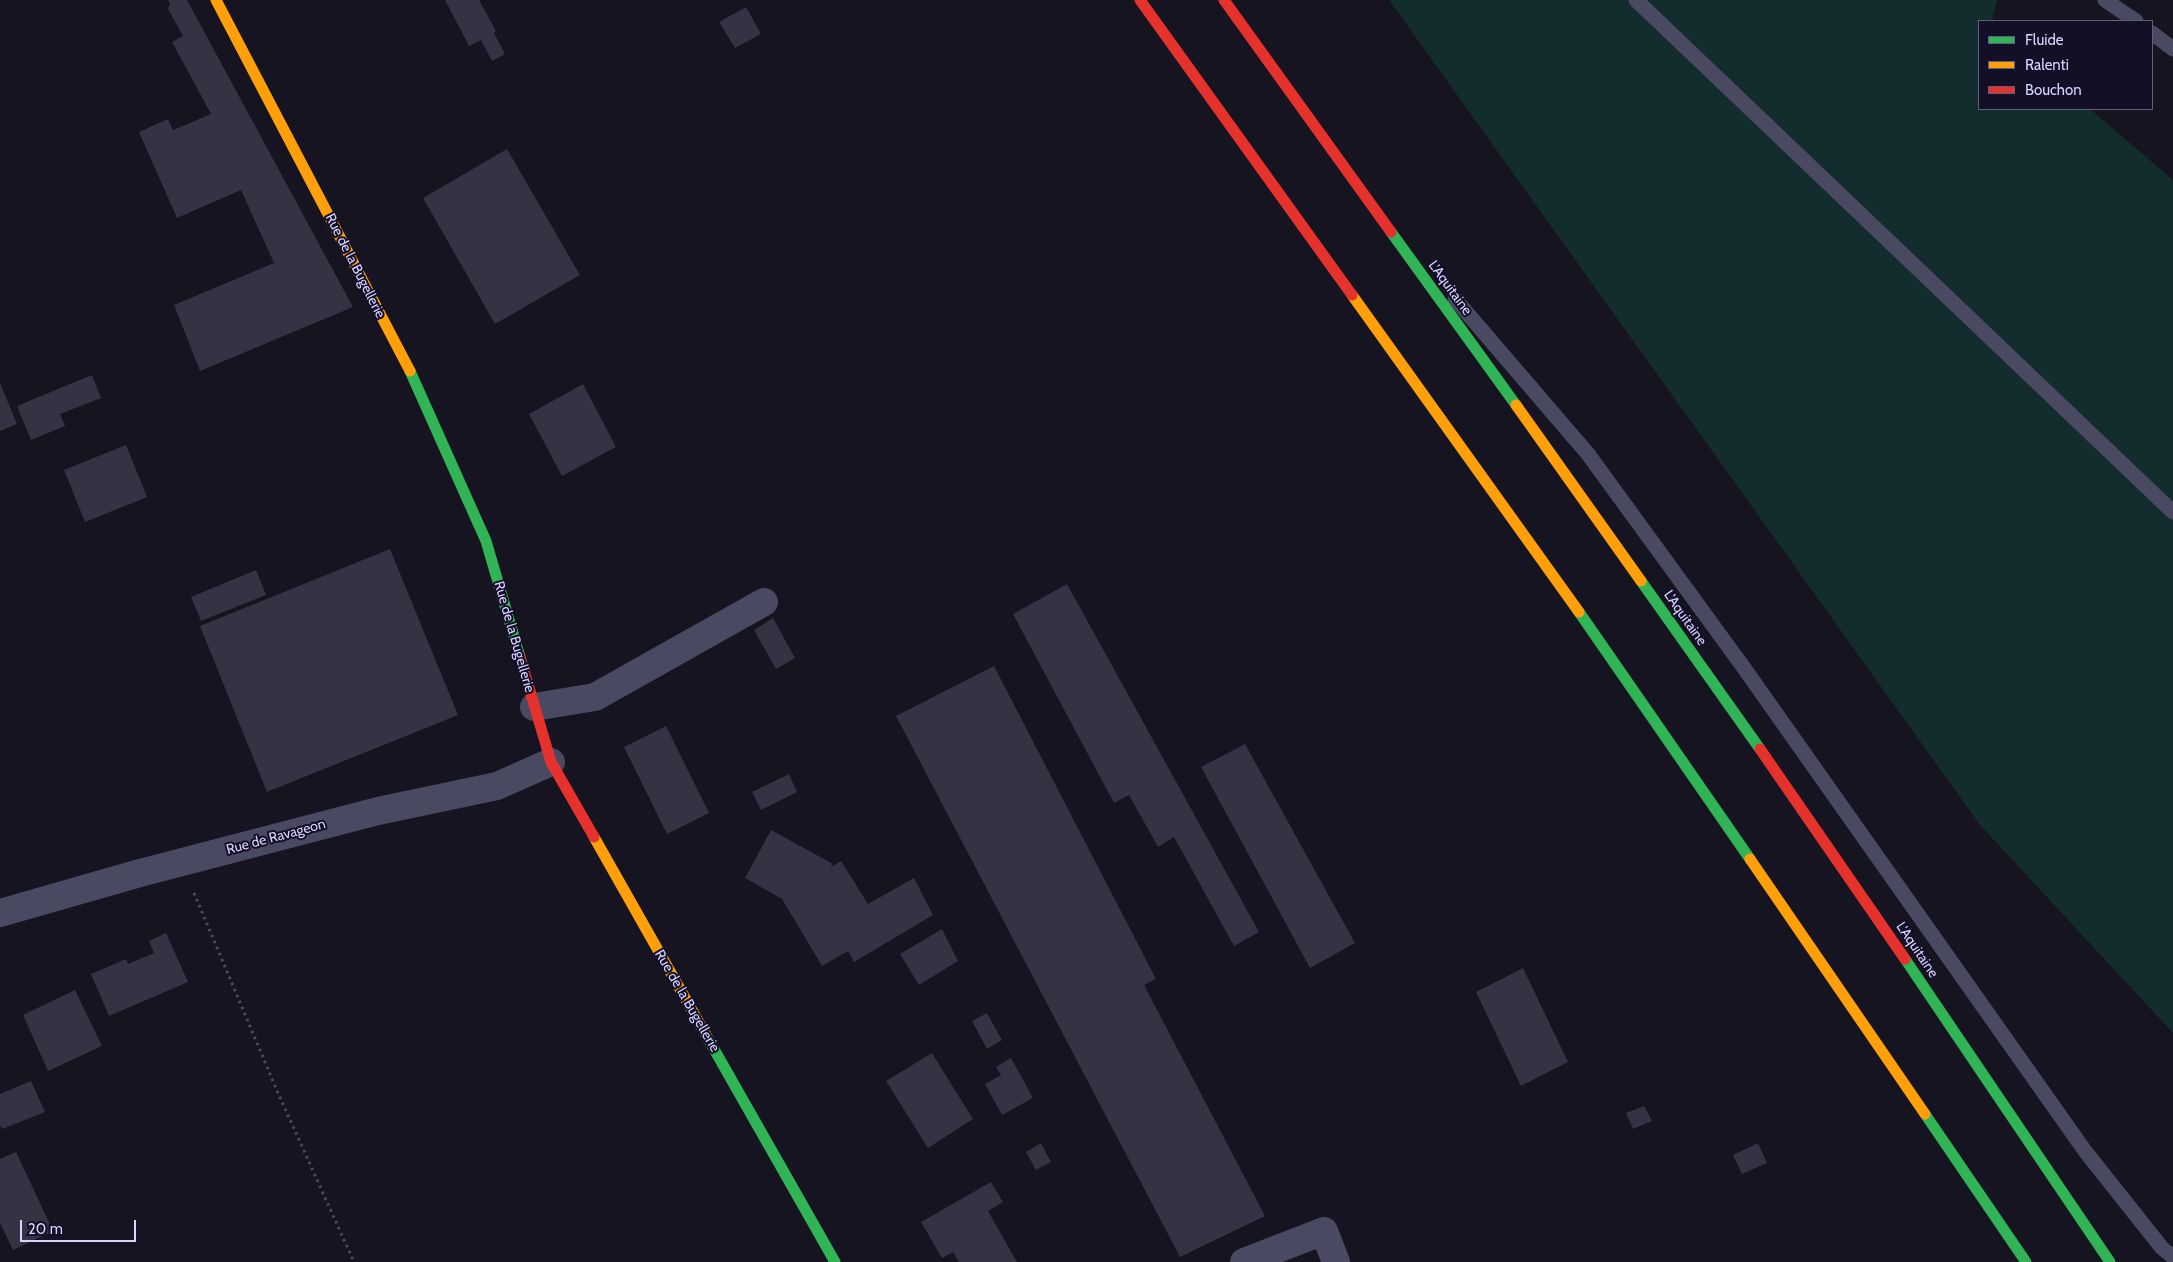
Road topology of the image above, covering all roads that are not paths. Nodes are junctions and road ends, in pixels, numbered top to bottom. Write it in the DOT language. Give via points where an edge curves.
graph roads {
  1 [pos="216,0"];
  2 [pos="1140,0"];
  3 [pos="1224,0"];
  4 [pos="1636,0"];
  5 [pos="2105,0"];
  6 [pos="2135,20"];
  7 [pos="2153,34"];
  8 [pos="2173,49"];
  9 [pos="1360,189"];
  10 [pos="2173,512"];
  11 [pos="764,602"];
  12 [pos="534,707"];
  13 [pos="551,762"];
  14 [pos="0,913"];
  15 [pos="2173,1257"];
  16 [pos="836,1262"];
  17 [pos="1244,1262"];
  18 [pos="1336,1262"];
  19 [pos="2026,1262"];
  20 [pos="2110,1262"];
  1 -- 12 [label="main road, Rue de la Bugellerie" via="424,400 486,541"];
  2 -- 19 [label="main road" via="1517,524"];
  3 -- 9 [label="main road, L'Aquitaine"];
  4 -- 10 [label="lane"];
  5 -- 6 [label="lane"];
  7 -- 8 [label="lane"];
  9 -- 15 [label="lane" via="1588,454 1744,668 2085,1152 2162,1248"];
  9 -- 20 [label="main road, L'Aquitaine" via="1824,839"];
  11 -- 12 [label="street" via="595,697"];
  12 -- 13 [label="main road, Rue de la Bugellerie"];
  13 -- 14 [label="street, Rue de Ravageon" via="497,786 378,811"];
  13 -- 16 [label="main road, Rue de la Bugellerie"];
  17 -- 18 [label="street" via="1324,1231"];
}
